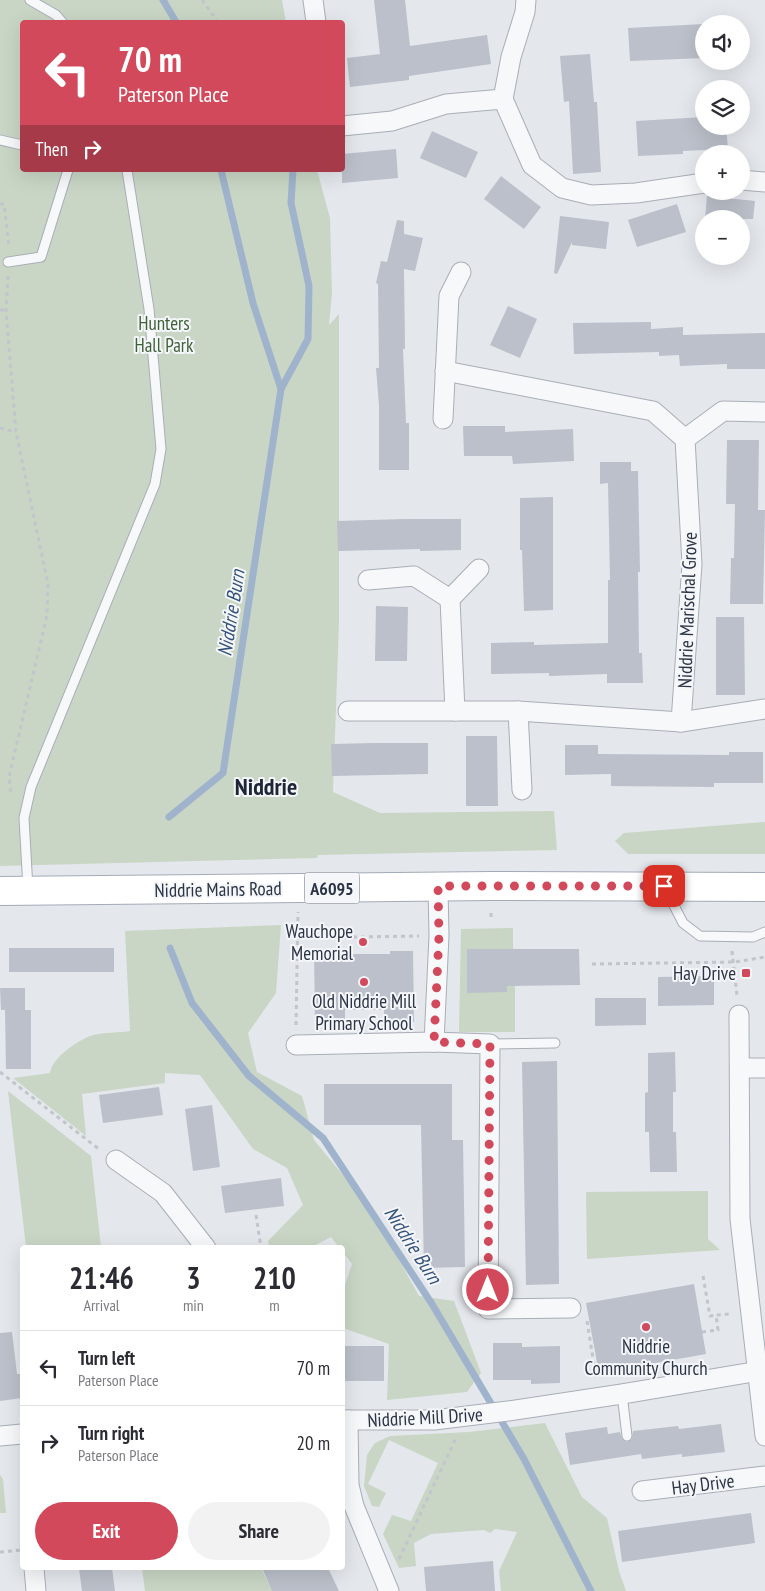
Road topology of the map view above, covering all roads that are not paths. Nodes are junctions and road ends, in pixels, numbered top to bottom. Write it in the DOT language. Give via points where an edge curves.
graph roads {
  1 [pos="30,0"];
  2 [pos="313,0"];
  3 [pos="526,0"];
  4 [pos="60,20"];
  5 [pos="316,20"];
  6 [pos="503,99"];
  7 [pos="345,126"];
  8 [pos="0,140"];
  9 [pos="20,145"];
  10 [pos="67,172"];
  11 [pos="127,172"];
  12 [pos="750,181"];
  13 [pos="765,182"];
  14 [pos="695,184"];
  15 [pos="9,262"];
  16 [pos="461,272"];
  17 [pos="445,371"];
  18 [pos="765,412"];
  19 [pos="444,420"];
  20 [pos="686,439"];
  21 [pos="479,569"];
  22 [pos="368,580"];
  23 [pos="450,599"];
  24 [pos="765,710"];
  25 [pos="348,711"];
  26 [pos="455,711"];
  27 [pos="518,711"];
  28 [pos="681,722"];
  29 [pos="522,790"];
  30 [pos="438,886"];
  31 [pos="664,886"];
  32 [pos="765,887"];
  33 [pos="29,890"];
  34 [pos="0,891"];
  35 [pos="765,932"];
  36 [pos="739,1015"];
  37 [pos="434,1042"];
  38 [pos="555,1043"];
  39 [pos="490,1044"];
  40 [pos="296,1045"];
  41 [pos="740,1068"];
  42 [pos="765,1068"];
  43 [pos="116,1160"];
  44 [pos="204,1245"];
  45 [pos="571,1308"];
  46 [pos="761,1371"];
  47 [pos="622,1394"];
  48 [pos="345,1420"];
  49 [pos="0,1436"];
  50 [pos="627,1436"];
  51 [pos="765,1436"];
  52 [pos="20,1438"];
  53 [pos="765,1476"];
  54 [pos="642,1491"];
  55 [pos="34,1570"];
  56 [pos="388,1588"];
  57 [pos="36,1591"];
  1 -- 4 [label="lane"];
  2 -- 5 [label="street"];
  3 -- 6 [label="street"];
  6 -- 7 [label="street" via="446,104 392,121"];
  6 -- 14 [label="street" via="532,164 562,188 591,195 636,193"];
  8 -- 9 [label="lane"];
  10 -- 15 [label="lane" via="41,257"];
  11 -- 33 [label="lane" via="149,309 161,449 155,484 31,787 24,818"];
  12 -- 13 [label="street"];
  16 -- 17 [label="street" via="449,296"];
  17 -- 19 [label="street"];
  17 -- 20 [label="street" via="653,411"];
  18 -- 20 [label="street" via="723,411"];
  20 -- 28 [label="street, Niddrie Marischal Grove" via="692,564"];
  21 -- 23 [label="street"];
  22 -- 23 [label="street" via="414,576"];
  23 -- 26 [label="street"];
  24 -- 28 [label="street"];
  25 -- 26 [label="street"];
  26 -- 27 [label="street"];
  27 -- 28 [label="street"];
  27 -- 29 [label="street"];
  30 -- 31 [label="main road, Niddrie Mains Road / A6095"];
  30 -- 33 [label="main road, Niddrie Mains Road / A6095"];
  30 -- 37 [label="street"];
  31 -- 32 [label="main road, Niddrie Mains Road / A6095"];
  31 -- 35 [label="lane" via="683,922 700,936 753,937"];
  33 -- 34 [label="main road, Niddrie Mains Road / A6095"];
  36 -- 41 [label="street"];
  37 -- 39 [label="street"];
  37 -- 40 [label="street"];
  38 -- 39 [label="lane"];
  39 -- 45 [label="street" via="488,1309"];
  41 -- 42 [label="street"];
  41 -- 46 [label="street" via="740,1219 750,1312"];
  43 -- 44 [label="street" via="163,1192"];
  46 -- 47 [label="street, Niddrie Mill Drive"];
  46 -- 51 [label="street"];
  47 -- 48 [label="street, Niddrie Mill Drive" via="434,1420"];
  47 -- 50 [label="lane"];
  48 -- 56 [label="street" via="350,1492"];
  49 -- 52 [label="street"];
  53 -- 54 [label="street, Hay Drive"];
  55 -- 57 [label="street"];
}
